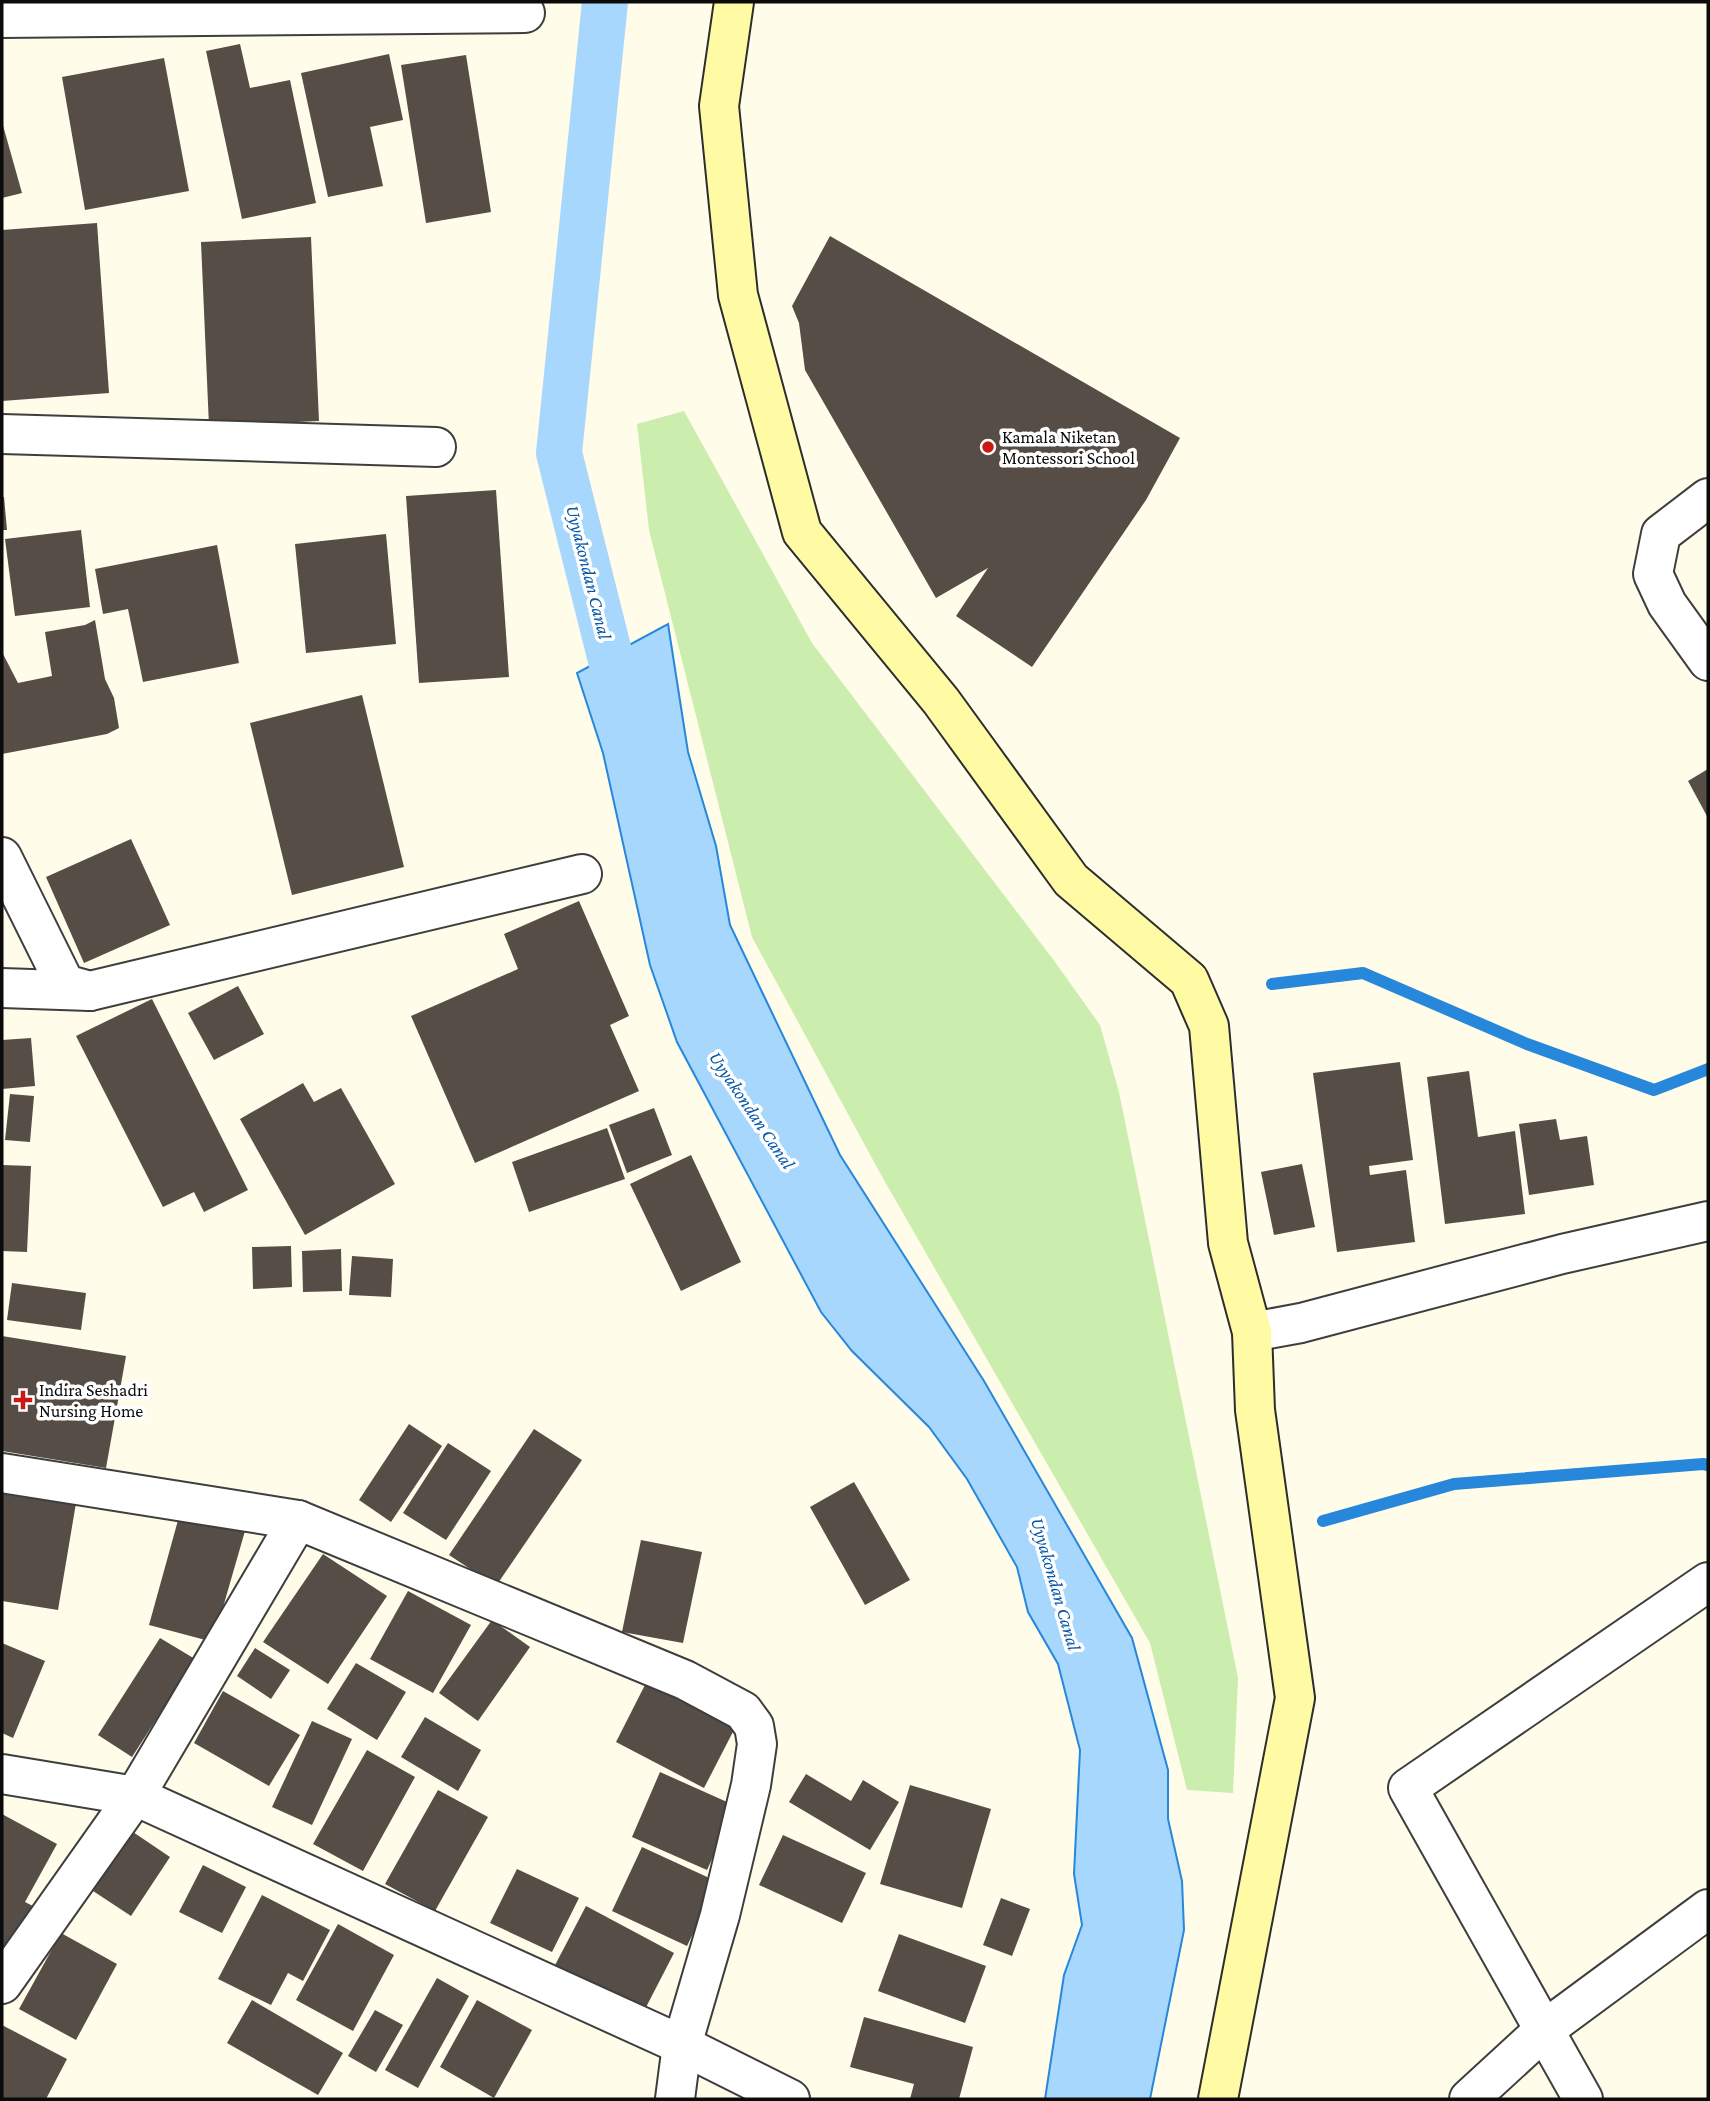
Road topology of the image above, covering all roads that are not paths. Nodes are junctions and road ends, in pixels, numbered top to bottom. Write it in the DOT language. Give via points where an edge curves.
graph roads {
  1 [pos="734,2"];
  2 [pos="525,13"];
  3 [pos="2,18"];
  4 [pos="2,434"];
  5 [pos="436,447"];
  6 [pos="1708,498"];
  7 [pos="1708,661"];
  8 [pos="2,857"];
  9 [pos="582,874"];
  10 [pos="2,988"];
  11 [pos="90,991"];
  12 [pos="1708,1222"];
  13 [pos="1252,1332"];
  14 [pos="2,1473"];
  15 [pos="298,1520"];
  16 [pos="1708,1583"];
  17 [pos="2,1774"];
  18 [pos="135,1796"];
  19 [pos="1708,1909"];
  20 [pos="2,1984"];
  21 [pos="1544,2030"];
  22 [pos="682,2045"];
  23 [pos="675,2099"];
  24 [pos="790,2099"];
  25 [pos="1218,2099"];
  26 [pos="1469,2099"];
  27 [pos="1583,2099"];
  1 -- 13 [label="street" via="719,106 738,295 802,532 941,701 1070,880 1189,980 1209,1026 1228,1243"];
  2 -- 3 [label="street"];
  4 -- 5 [label="street"];
  6 -- 7 [label="street" via="1661,534 1653,574 1667,604"];
  8 -- 11 [label="street" via="65,984"];
  9 -- 11 [label="street"];
  10 -- 11 [label="street"];
  12 -- 13 [label="street" via="1562,1254 1301,1324"];
  13 -- 25 [label="street" via="1255,1410 1295,1698"];
  14 -- 15 [label="street"];
  15 -- 18 [label="street"];
  15 -- 22 [label="street" via="685,1680 743,1711 754,1726 757,1744 751,1785"];
  16 -- 21 [label="street" via="1408,1788"];
  17 -- 18 [label="street"];
  18 -- 20 [label="street"];
  18 -- 22 [label="street"];
  19 -- 21 [label="street"];
  21 -- 26 [label="street"];
  21 -- 27 [label="street"];
  22 -- 23 [label="street"];
  22 -- 24 [label="street"];
}
